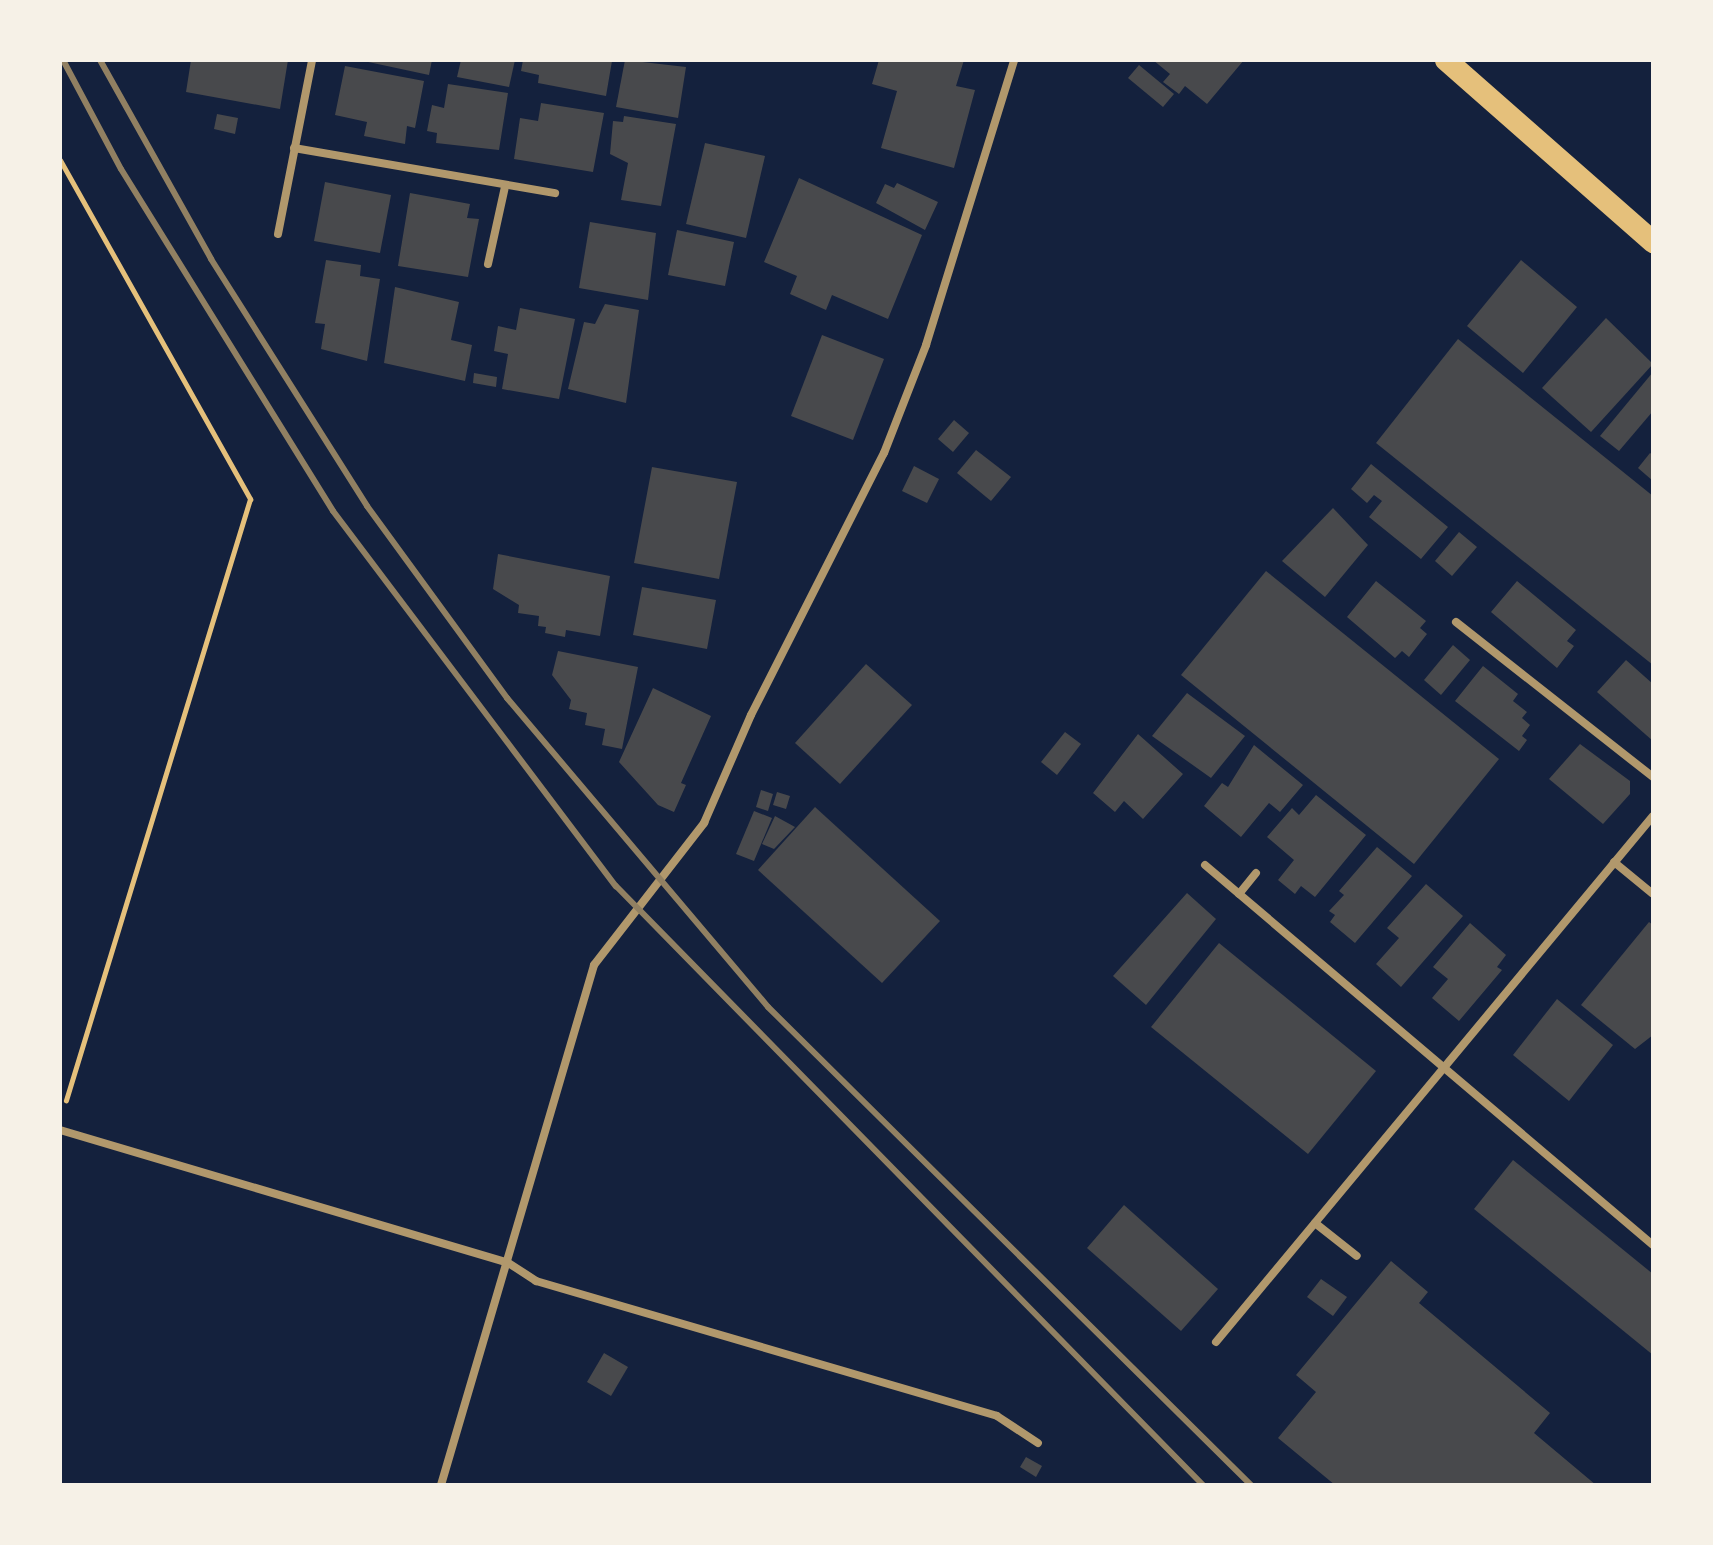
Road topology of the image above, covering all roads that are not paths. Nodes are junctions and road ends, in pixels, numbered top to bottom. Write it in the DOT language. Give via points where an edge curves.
graph roads {
  1 [pos="312,60"];
  2 [pos="1014,60"];
  3 [pos="1446,60"];
  4 [pos="294,148"];
  5 [pos="505,187"];
  6 [pos="555,193"];
  7 [pos="278,234"];
  8 [pos="1653,242"];
  9 [pos="488,264"];
  10 [pos="1456,622"];
  11 [pos="1653,777"];
  12 [pos="1653,816"];
  13 [pos="1614,862"];
  14 [pos="1205,865"];
  15 [pos="1256,873"];
  16 [pos="1239,894"];
  17 [pos="1653,894"];
  18 [pos="1442,1070"];
  19 [pos="60,1130"];
  20 [pos="1315,1223"];
  21 [pos="1653,1245"];
  22 [pos="1357,1256"];
  23 [pos="507,1262"];
  24 [pos="1216,1342"];
  25 [pos="1038,1443"];
  26 [pos="441,1485"];
  1 -- 4 [label="street"];
  2 -- 23 [label="street" via="926,345 884,453 751,715 704,823 594,965"];
  3 -- 8 [label="highway"];
  4 -- 5 [label="street"];
  4 -- 7 [label="street"];
  5 -- 6 [label="street"];
  5 -- 9 [label="street"];
  10 -- 11 [label="street"];
  12 -- 13 [label="street"];
  13 -- 17 [label="street"];
  13 -- 18 [label="street"];
  14 -- 16 [label="street"];
  15 -- 16 [label="street"];
  16 -- 18 [label="street"];
  18 -- 20 [label="street"];
  18 -- 21 [label="street"];
  19 -- 23 [label="street"];
  20 -- 22 [label="street"];
  20 -- 24 [label="street"];
  23 -- 25 [label="street" via="536,1281 997,1416"];
  23 -- 26 [label="street"];
}
